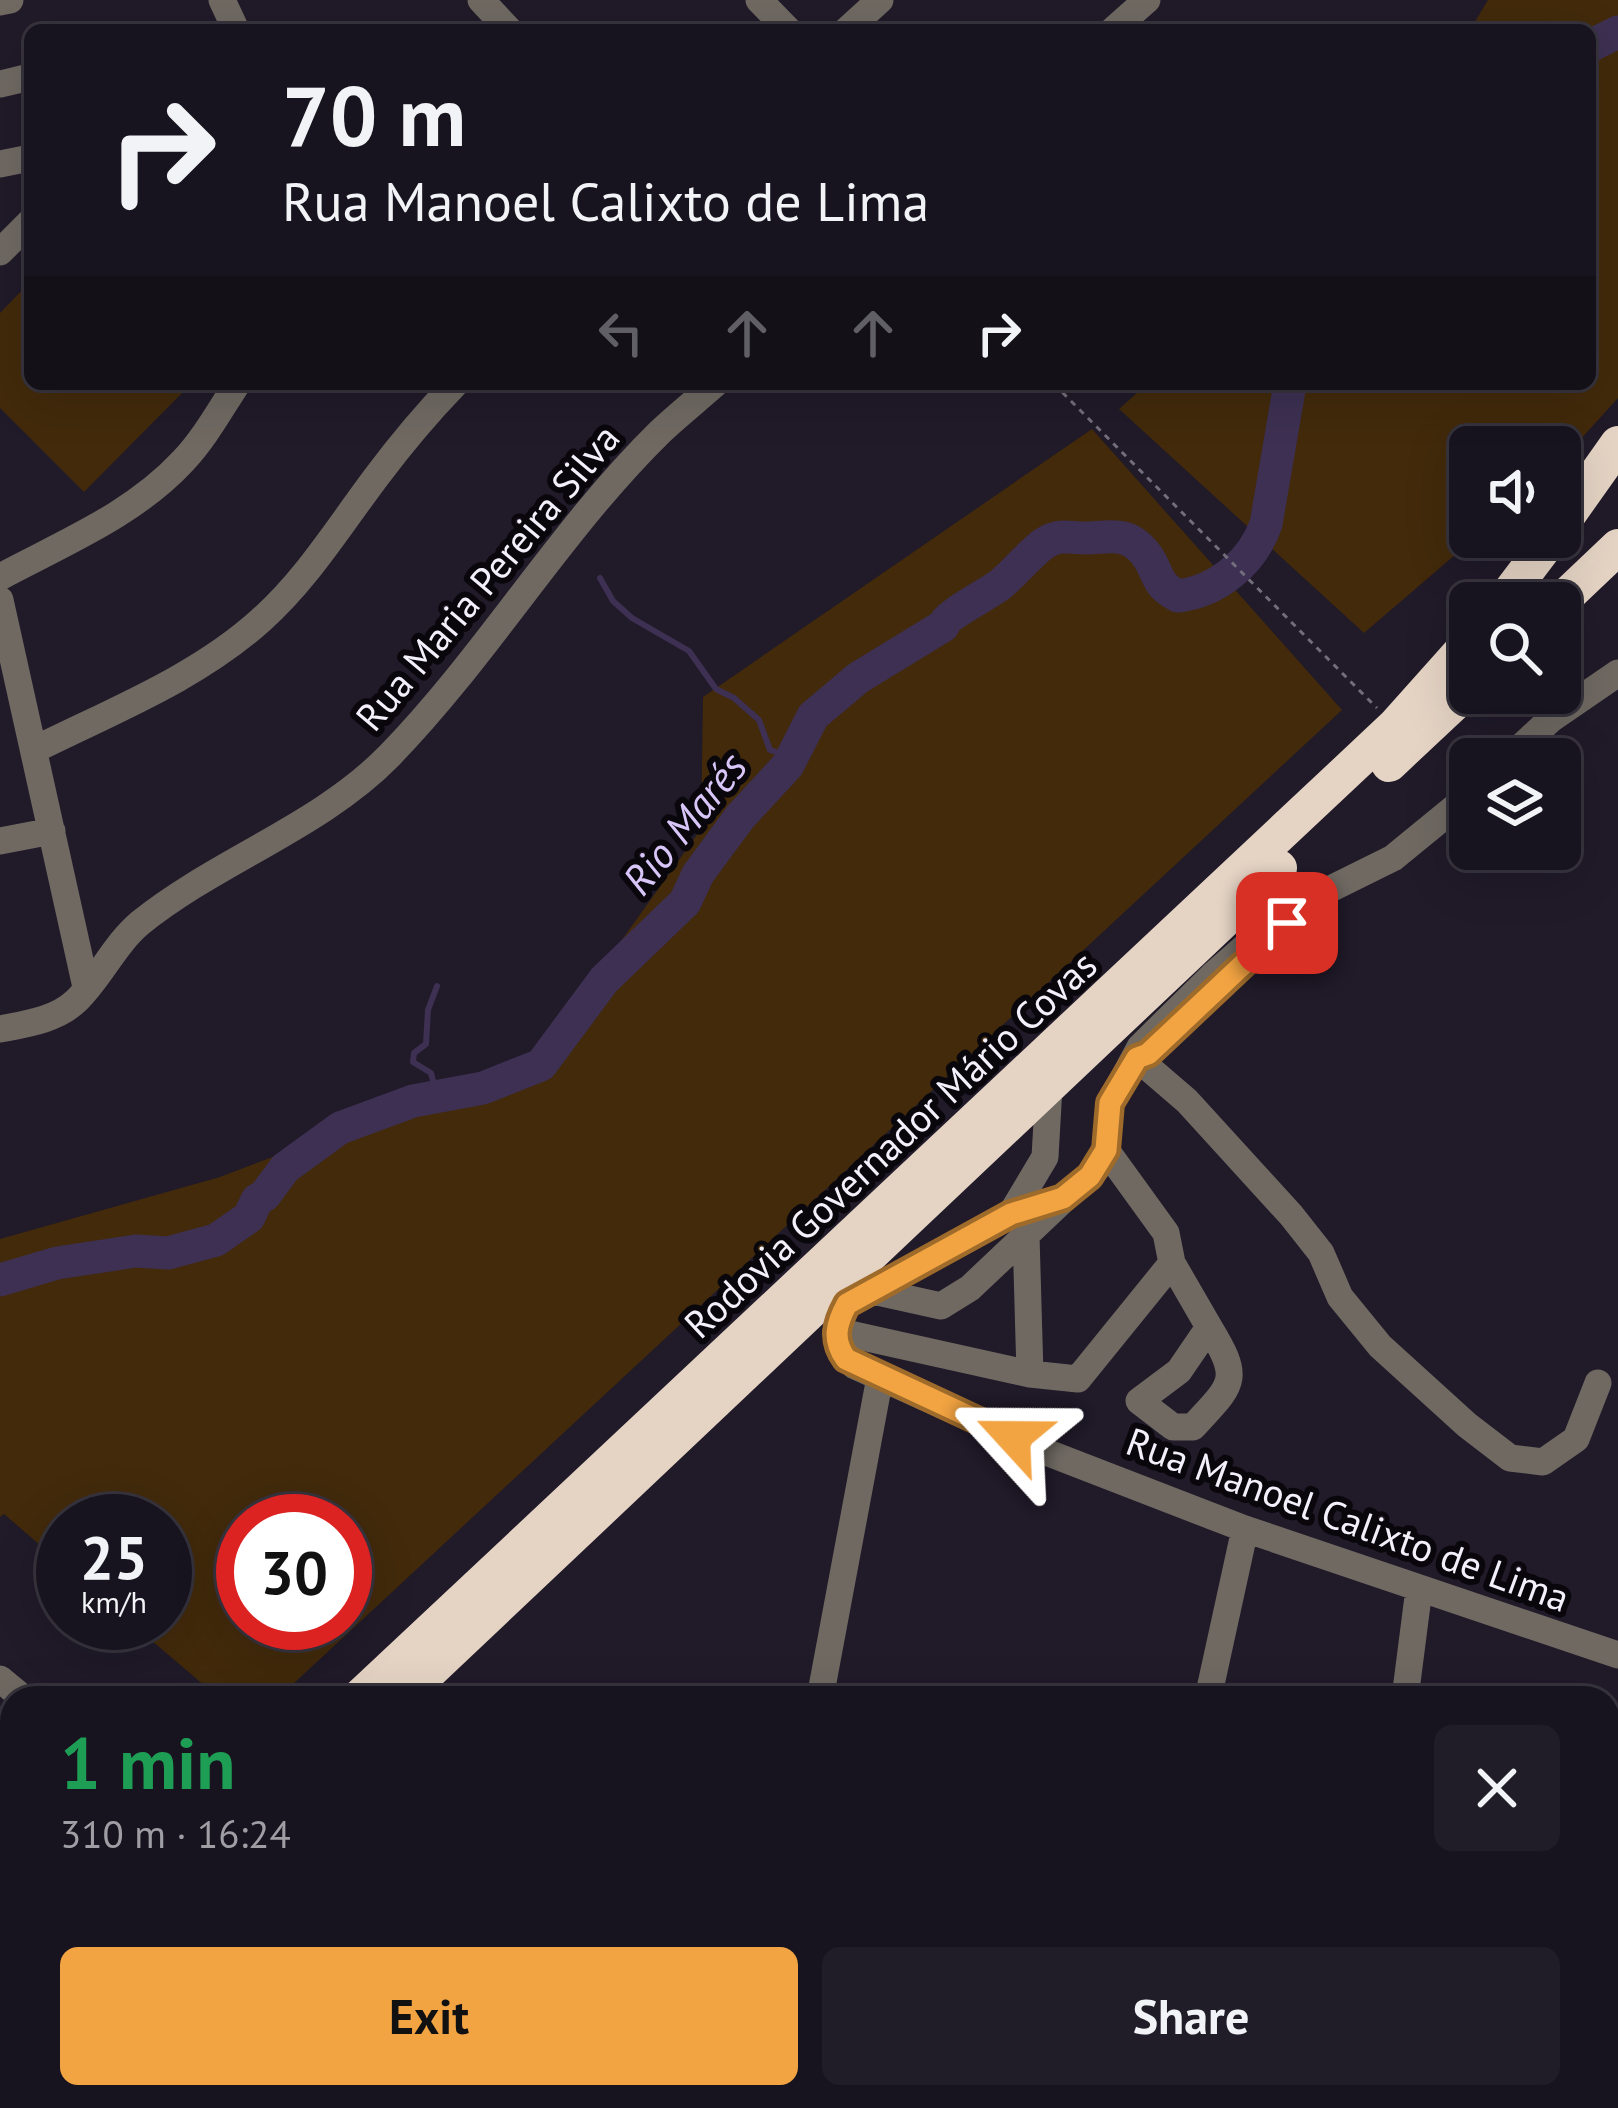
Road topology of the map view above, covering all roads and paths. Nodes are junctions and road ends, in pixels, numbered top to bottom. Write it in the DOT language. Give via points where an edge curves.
graph roads {
  1 [pos="10,0"];
  2 [pos="481,0"];
  3 [pos="759,0"];
  4 [pos="880,0"];
  5 [pos="1147,0"];
  6 [pos="0,2"];
  7 [pos="503,24"];
  8 [pos="782,24"];
  9 [pos="854,24"];
  10 [pos="1120,24"];
  11 [pos="24,228"];
  12 [pos="0,252"];
  13 [pos="233,390"];
  14 [pos="450,390"];
  15 [pos="708,390"];
  16 [pos="1060,390"];
  17 [pos="1618,444"];
  18 [pos="1581,496"];
  19 [pos="1618,547"];
  20 [pos="1536,558"];
  21 [pos="0,577"];
  22 [pos="1518,582"];
  23 [pos="1581,582"];
  24 [pos="0,600"];
  25 [pos="1449,666"];
  26 [pos="8,671"];
  27 [pos="1618,673"];
  28 [pos="1618,691"];
  29 [pos="1449,708"];
  30 [pos="1395,726"];
  31 [pos="1531,738"];
  32 [pos="1557,738"];
  33 [pos="36,749"];
  34 [pos="1449,812"];
  35 [pos="1449,831"];
  36 [pos="52,832"];
  37 [pos="0,841"];
  38 [pos="86,987"];
  39 [pos="0,1029"];
  40 [pos="1137,1058"];
  41 [pos="1049,1087"];
  42 [pos="1106,1150"];
  43 [pos="1045,1157"];
  44 [pos="1090,1176"];
  45 [pos="1018,1224"];
  46 [pos="1172,1263"];
  47 [pos="873,1291"];
  48 [pos="847,1304"];
  49 [pos="1209,1327"];
  50 [pos="792,1331"];
  51 [pos="836,1331"];
  52 [pos="1030,1374"];
  53 [pos="880,1377"];
  54 [pos="1598,1383"];
  55 [pos="1245,1528"];
  56 [pos="1419,1589"];
  57 [pos="436,1626"];
  58 [pos="1618,1655"];
  59 [pos="356,1686"];
  60 [pos="372,1686"];
  61 [pos="414,1686"];
  62 [pos="822,1686"];
  63 [pos="1211,1686"];
  64 [pos="1407,1686"];
  1 -- 6 [label="street"];
  2 -- 7 [label="street"];
  3 -- 8 [label="street"];
  4 -- 9 [label="street"];
  5 -- 10 [label="street"];
  11 -- 12 [label="street"];
  13 -- 21 [label="street" via="160,483"];
  14 -- 33 [label="street" via="261,620 180,677"];
  15 -- 38 [label="street, Rua Maria Pereira Silva" via="658,434 387,758 334,801 136,926"];
  16 -- 30 [label="path"];
  17 -- 18 [label="highway"];
  19 -- 23 [label="highway"];
  20 -- 22 [label="highway"];
  24 -- 26 [label="street"];
  25 -- 30 [label="highway, Rodovia Governador Mário Covas"];
  26 -- 33 [label="street"];
  27 -- 31 [label="street"];
  28 -- 32 [label="street"];
  29 -- 41 [label="highway, Rodovia Governador Mário Covas"];
  30 -- 57 [label="highway, Rodovia Governador Mário Covas"];
  33 -- 36 [label="street"];
  34 -- 40 [label="street" via="1393,857 1286,911"];
  35 -- 40 [label="street" via="1411,863 1287,923"];
  36 -- 37 [label="street"];
  36 -- 38 [label="street"];
  38 -- 39 [label="street, Rua Maria Pereira Silva" via="51,1016"];
  40 -- 42 [label="street" via="1110,1103"];
  40 -- 54 [label="street" via="1291,1215 1379,1346 1510,1458 1543,1462 1576,1438"];
  41 -- 43 [label="street"];
  41 -- 50 [label="highway, Rodovia Governador Mário Covas"];
  42 -- 44 [label="street"];
  42 -- 46 [label="street" via="1166,1233"];
  43 -- 44 [label="street"];
  43 -- 45 [label="street"];
  44 -- 45 [label="street"];
  45 -- 47 [label="street"];
  45 -- 47 [label="street" via="970,1288 941,1306"];
  45 -- 52 [label="street"];
  46 -- 49 [label="street"];
  46 -- 52 [label="street" via="1078,1379"];
  47 -- 48 [label="street"];
  48 -- 50 [label="street"];
  48 -- 51 [label="street"];
  50 -- 61 [label="highway, Rodovia Governador Mário Covas"];
  51 -- 52 [label="street"];
  51 -- 53 [label="street, Rua Manoel Calixto de Lima" via="846,1359"];
  53 -- 55 [label="street, Rua Manoel Calixto de Lima"];
  53 -- 62 [label="street"];
  55 -- 56 [label="street, Rua Manoel Calixto de Lima"];
  55 -- 63 [label="street"];
  56 -- 58 [label="street, Rua Manoel Calixto de Lima"];
  56 -- 64 [label="street"];
  57 -- 59 [label="street"];
  57 -- 60 [label="highway, Rodovia Governador Mário Covas"];
}
